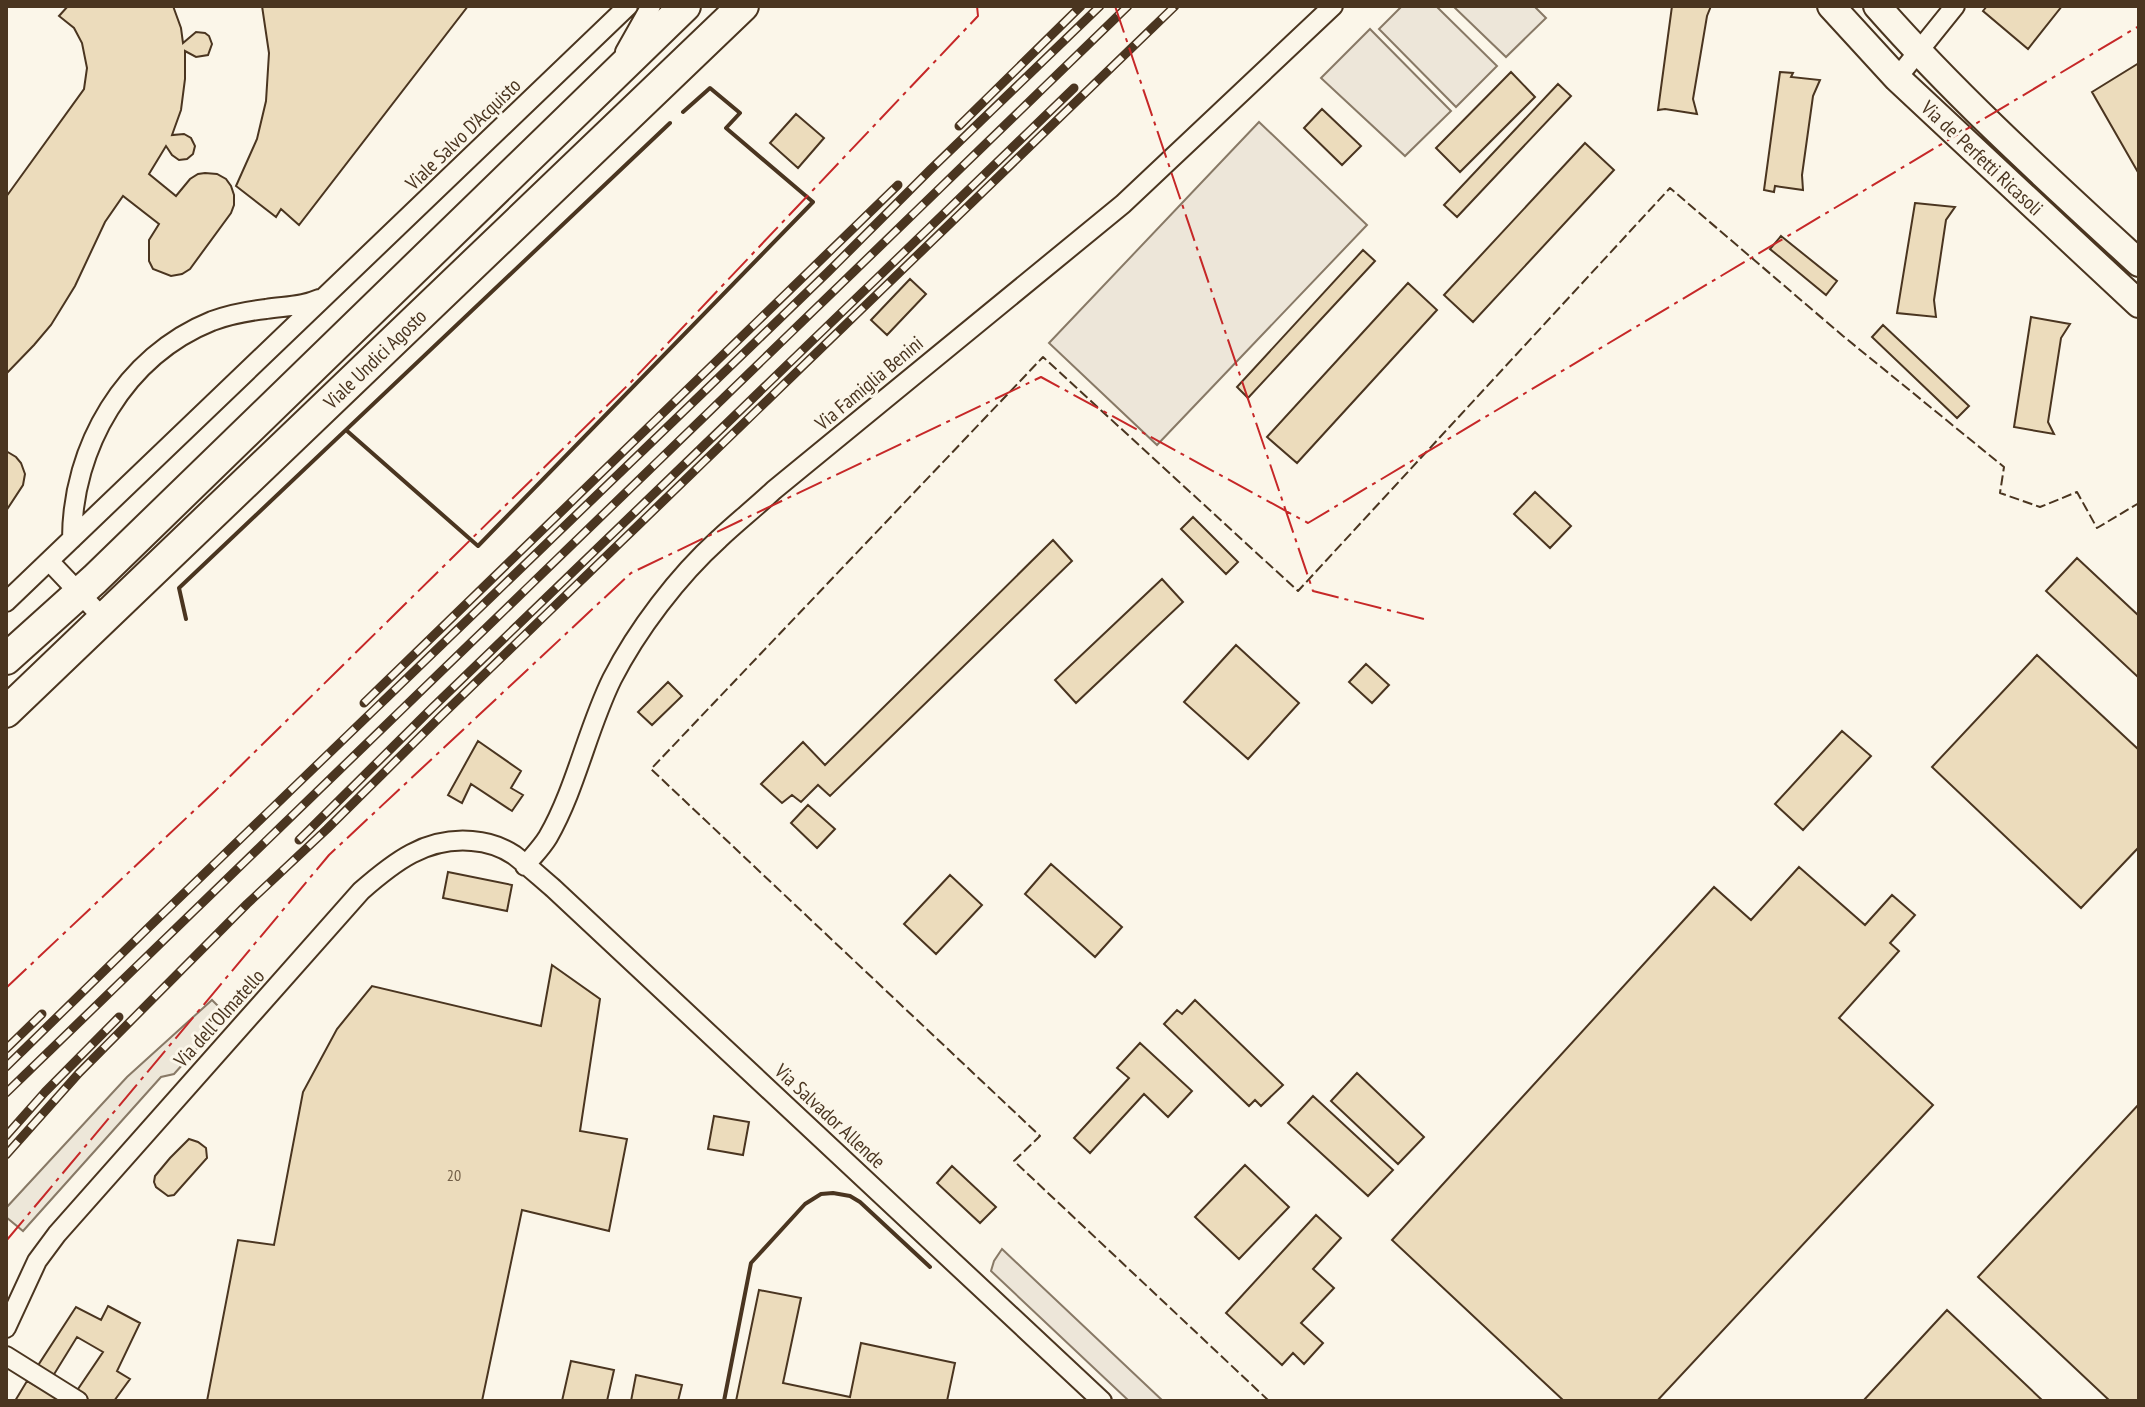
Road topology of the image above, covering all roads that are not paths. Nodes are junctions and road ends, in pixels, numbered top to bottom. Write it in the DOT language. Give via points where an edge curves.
graph roads {
  1 [pos="628,6"];
  2 [pos="651,6"];
  3 [pos="685,6"];
  4 [pos="743,6"];
  5 [pos="1333,6"];
  6 [pos="1831,6"];
  7 [pos="1877,6"];
  8 [pos="1955,6"];
  9 [pos="1918,53"];
  10 [pos="1897,78"];
  11 [pos="590,98"];
  12 [pos="2139,263"];
  13 [pos="328,295"];
  14 [pos="2139,304"];
  15 [pos="72,539"];
  16 [pos="49,561"];
  17 [pos="79,593"];
  18 [pos="6,602"];
  19 [pos="103,618"];
  20 [pos="6,659"];
  21 [pos="6,712"];
  22 [pos="525,866"];
  23 [pos="6,1328"];
  24 [pos="6,1356"];
  25 [pos="78,1401"];
  26 [pos="1102,1401"];
  1 -- 13 [label="street, Viale Salvo D'Acquisto"];
  2 -- 11 [label="street, Viale Undici Agosto"];
  3 -- 11 [label="main road, Viale Undici Agosto"];
  4 -- 19 [label="main road, Viale Undici Agosto"];
  5 -- 22 [label="street, Via Famiglia Benini" via="1123,204 774,490 698,560 623,657 558,818"];
  6 -- 10 [label="main road, Via de' Perfetti Ricasoli"];
  7 -- 9 [label="main road, Via de' Perfetti Ricasoli"];
  8 -- 9 [label="street"];
  9 -- 10 [label="street"];
  9 -- 12 [label="main road, Via de' Perfetti Ricasoli"];
  10 -- 14 [label="main road, Via de' Perfetti Ricasoli"];
  11 -- 17 [label="main road, Viale Undici Agosto"];
  13 -- 15 [label="street, Viale Salvo D'Acquisto"];
  13 -- 15 [label="street, Viale Salvo D'Acquisto" via="296,307 213,320 145,365 98,424 90,443"];
  15 -- 16 [label="street, Viale Salvo D'Acquisto"];
  16 -- 17 [label="street"];
  16 -- 18 [label="street, Viale Salvo D'Acquisto"];
  17 -- 19 [label="street"];
  17 -- 20 [label="main road, Viale Undici Agosto"];
  19 -- 21 [label="main road, Viale Undici Agosto"];
  22 -- 23 [label="street, Via dell'Olmatello" via="488,844 440,842 402,858 361,891 57,1234 37,1261"];
  22 -- 26 [label="street, Via Salvador Allende"];
  24 -- 25 [label="street"];
}
